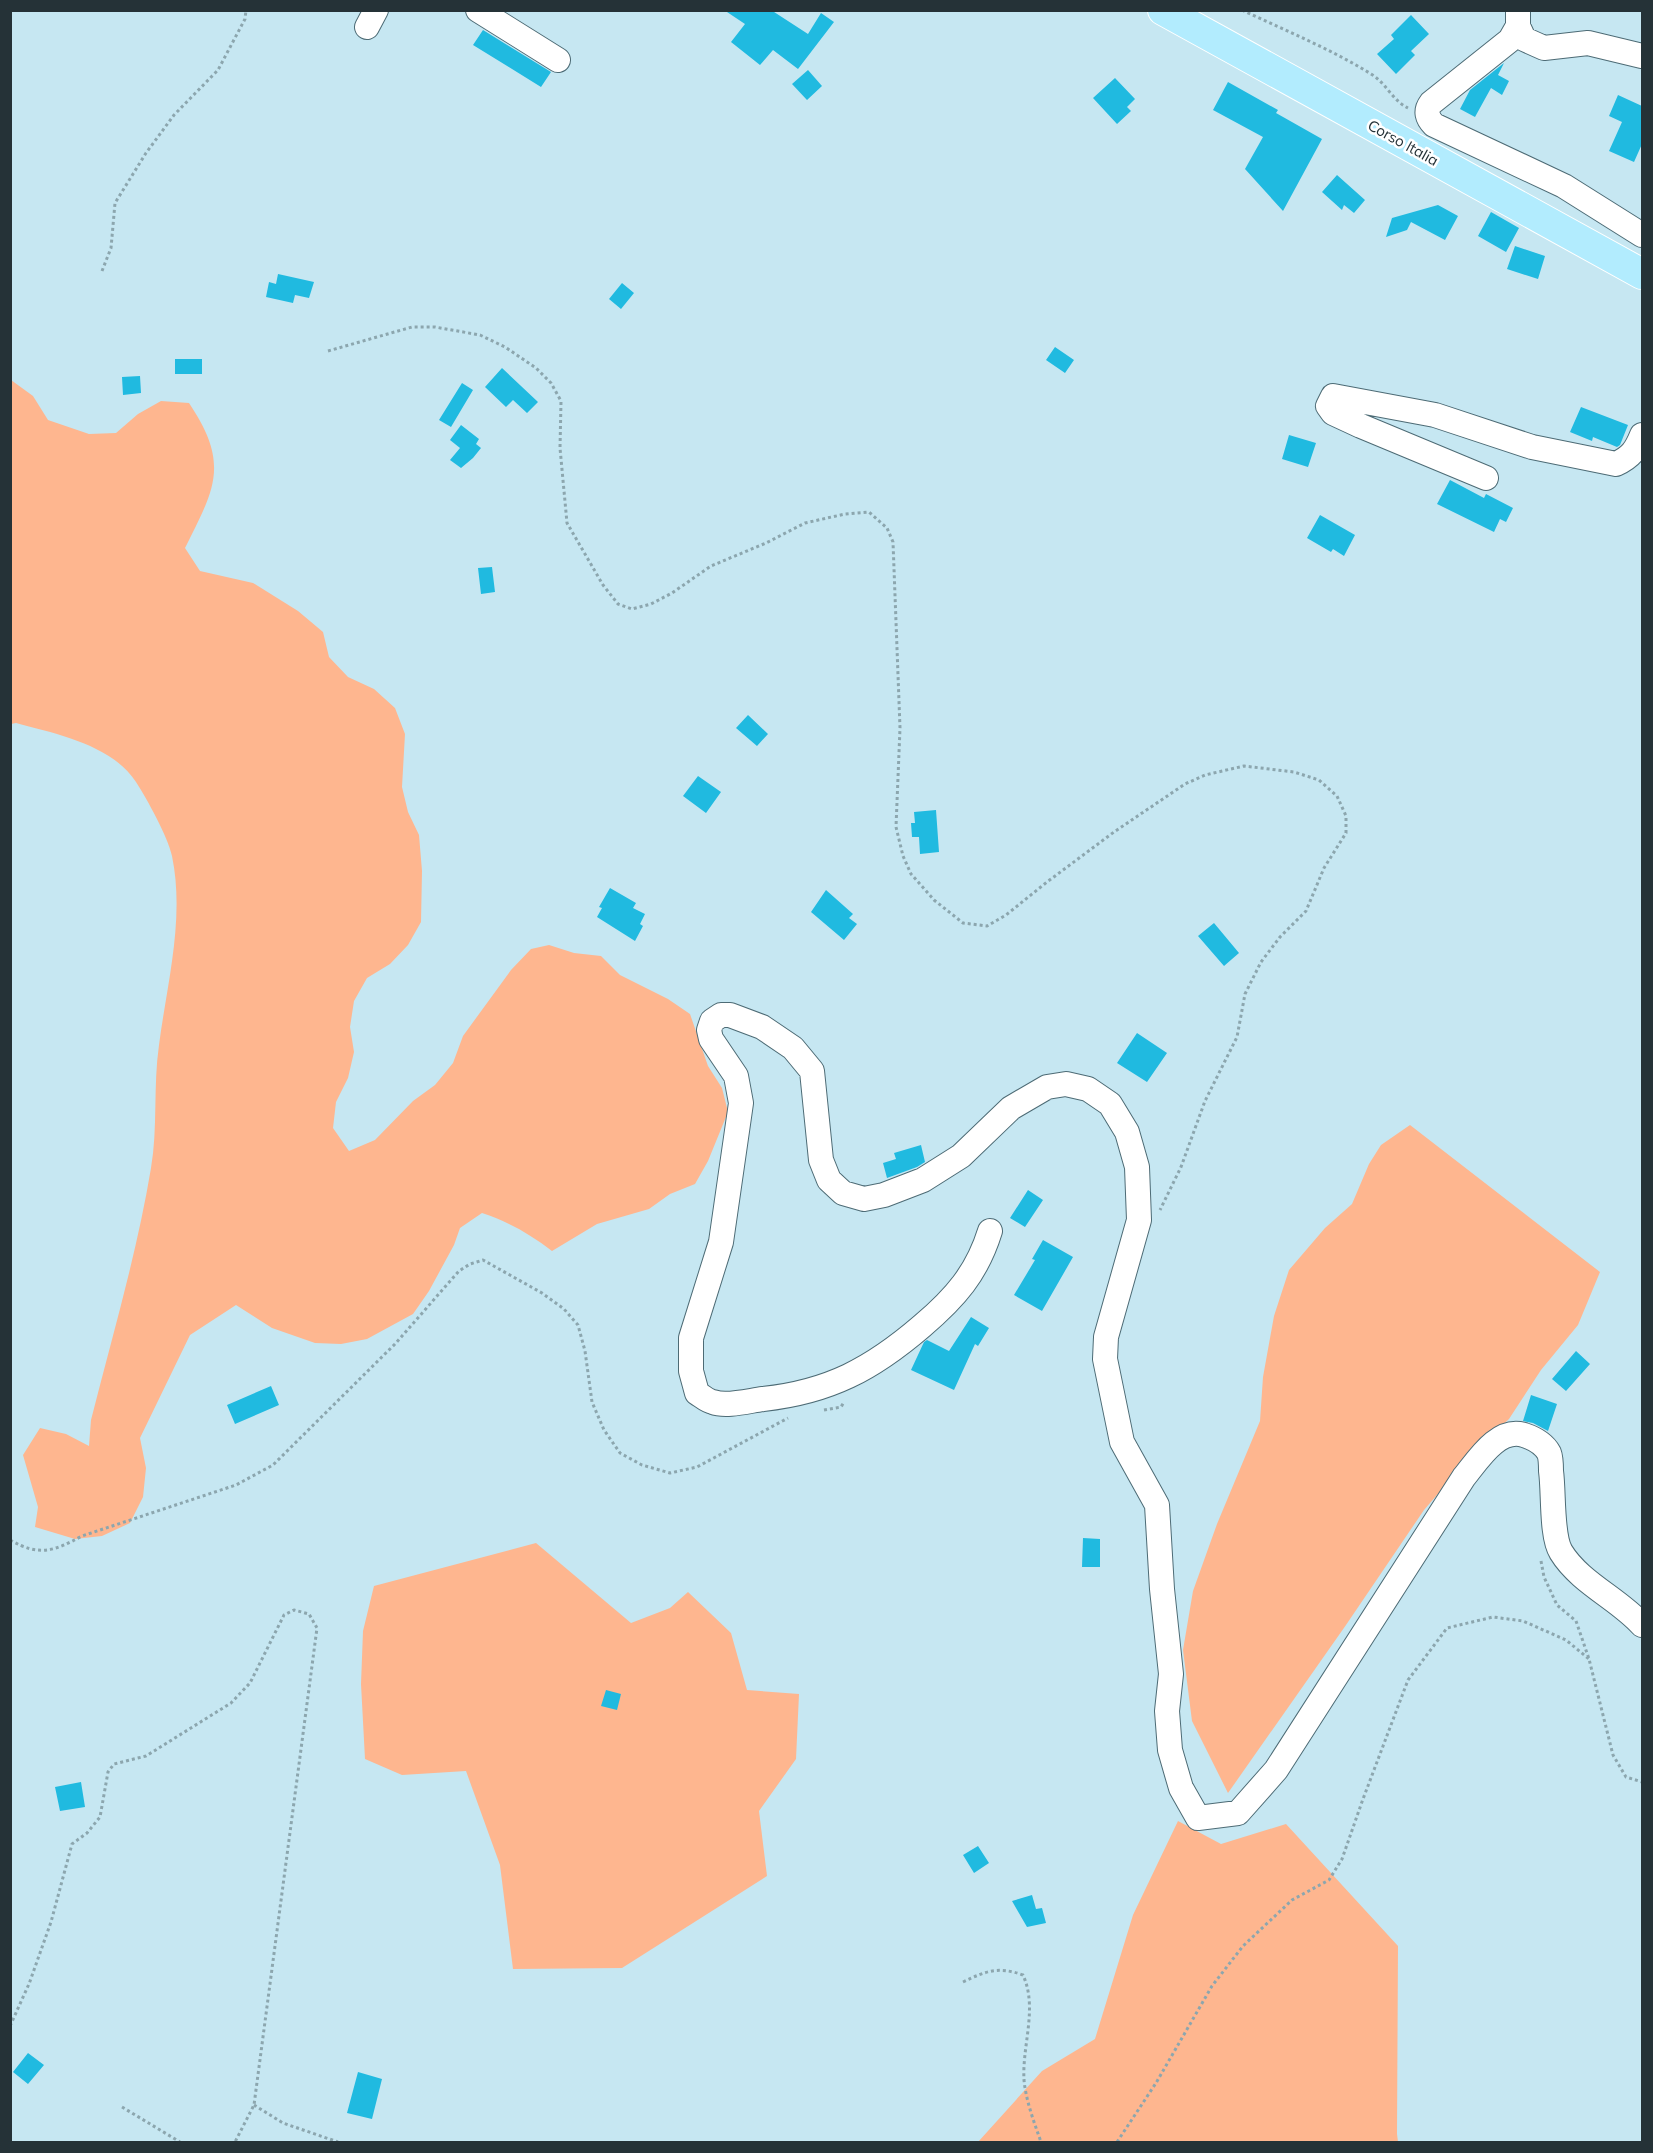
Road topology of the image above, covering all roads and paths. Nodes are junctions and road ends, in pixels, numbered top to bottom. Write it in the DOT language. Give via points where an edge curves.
graph roads {
  1 [pos="246,10"];
  2 [pos="478,10"];
  3 [pos="1163,10"];
  4 [pos="1242,10"];
  5 [pos="1518,18"];
  6 [pos="1642,56"];
  7 [pos="558,60"];
  8 [pos="1429,119"];
  9 [pos="1642,235"];
  10 [pos="102,272"];
  11 [pos="1642,274"];
  12 [pos="328,351"];
  13 [pos="1642,435"];
  14 [pos="1486,478"];
  15 [pos="1157,1216"];
  16 [pos="990,1231"];
  17 [pos="850,1377"];
  18 [pos="818,1411"];
  19 [pos="795,1414"];
  20 [pos="10,1540"];
  21 [pos="1540,1555"];
  22 [pos="1642,1625"];
  23 [pos="1589,1659"];
  24 [pos="1642,1782"];
  25 [pos="963,1982"];
  26 [pos="10,2026"];
  27 [pos="254,2104"];
  28 [pos="122,2107"];
  29 [pos="180,2142"];
  30 [pos="235,2142"];
  31 [pos="338,2142"];
  32 [pos="1041,2142"];
  33 [pos="1117,2142"];
  1 -- 10 [label="path" via="218,70 174,115 115,202 111,248"];
  2 -- 7 [label="street"];
  3 -- 11 [label="main road, Corso Italia"];
  4 -- 8 [label="path" via="1374,76 1401,105"];
  5 -- 6 [label="street" via="1524,39 1544,48 1588,43"];
  5 -- 8 [label="street" via="1510,40 1431,103"];
  8 -- 9 [label="street" via="1434,125 1564,186"];
  12 -- 15 [label="path" via="412,327 435,327 480,335 536,368 561,401 560,448 567,523 603,585 618,604 632,609 651,604 711,566 805,523 845,514 869,512 875,517 887,528 893,542 900,728 898,837 911,874 934,900 963,923 987,926 1006,915 1114,832 1205,775 1244,766 1294,772 1320,780 1337,796 1346,816 1346,833 1324,868 1306,911 1261,962 1245,994 1236,1037"];
  13 -- 14 [label="street" via="1635,452 1616,464 1532,447 1435,415 1333,396 1328,405 1333,412 1361,426"];
  16 -- 17 [label="street" via="982,1255 963,1287 941,1310 893,1351"];
  17 -- 18 [label="path" via="851,1388 841,1407"];
  17 -- 22 [label="street" via="780,1397 730,1403 714,1403 697,1393 691,1338 721,1242 741,1103 736,1076 711,1039 712,1021 721,1015 762,1027 793,1048 812,1071 821,1160 829,1180 843,1193 864,1199 923,1180 961,1156 1011,1108 1047,1086 1066,1084 1088,1089 1110,1104 1127,1132 1137,1167 1139,1220 1106,1337 1105,1359 1122,1442 1157,1505 1171,1674 1167,1711 1170,1750 1181,1788 1198,1818 1238,1813 1276,1770 1464,1477 1484,1452 1506,1435 1521,1434 1536,1440 1549,1454 1560,1551 1579,1573"];
  19 -- 20 [label="path" via="697,1467 670,1473 642,1465 620,1453 604,1430 592,1402 578,1325 542,1293 483,1260 459,1271 395,1344 273,1465 236,1485 82,1536 61,1547 36,1552"];
  21 -- 23 [label="path" via="1544,1577 1557,1605 1576,1622"];
  23 -- 24 [label="path" via="1613,1755 1626,1777"];
  23 -- 33 [label="path" via="1566,1640 1523,1621 1492,1617 1447,1628 1408,1680 1342,1859 1329,1880 1292,1900 1244,1946 1212,1986"];
  25 -- 32 [label="path" via="999,1969 1023,1975 1026,1981 1030,2003 1024,2080"];
  26 -- 27 [label="path" via="51,1922 72,1844 100,1817 108,1772 114,1764 146,1756 231,1703 250,1683 284,1615 294,1610 309,1614 317,1628"];
  27 -- 30 [label="path"];
  27 -- 31 [label="path" via="283,2123"];
  28 -- 29 [label="path"];
}
